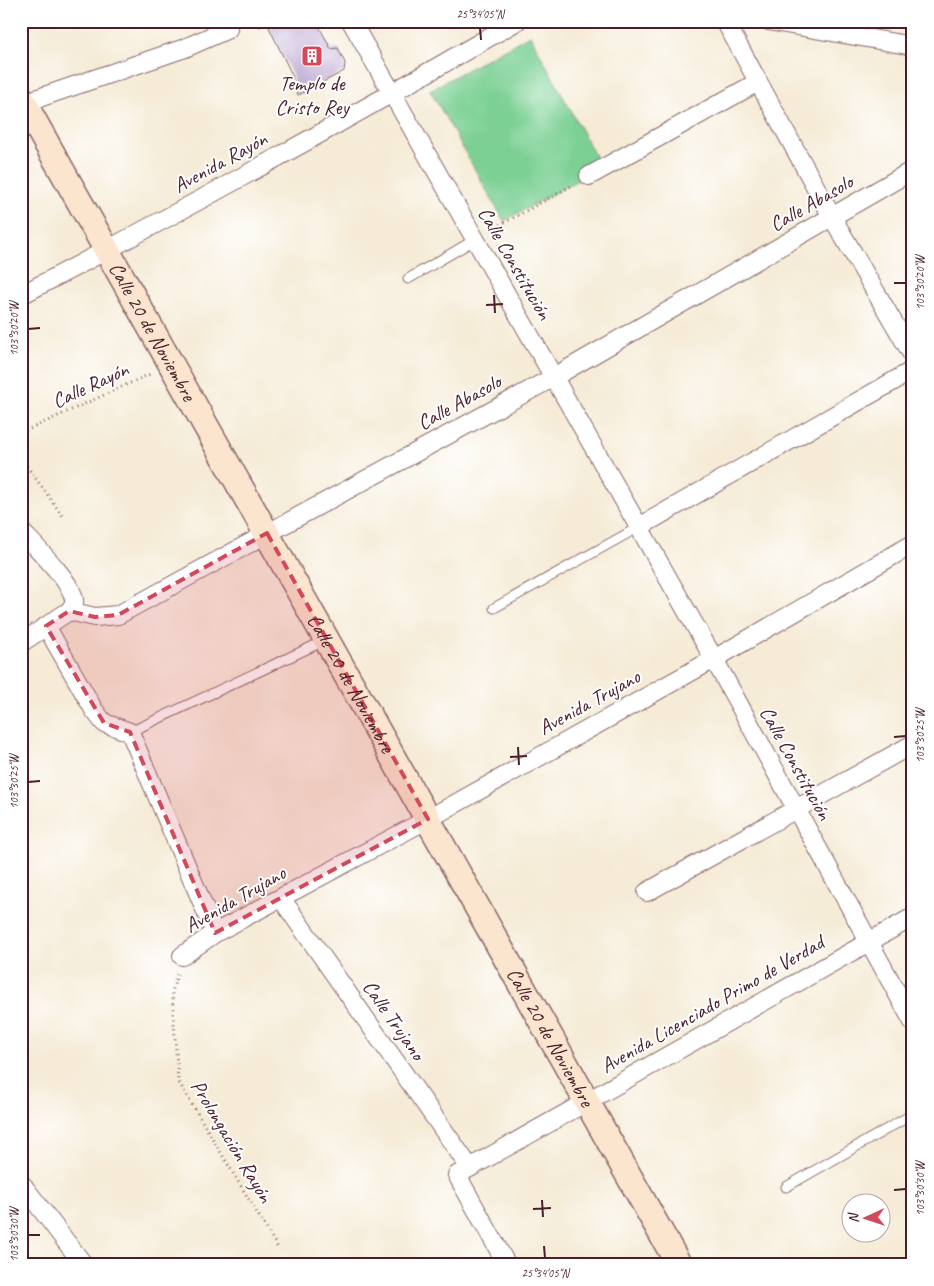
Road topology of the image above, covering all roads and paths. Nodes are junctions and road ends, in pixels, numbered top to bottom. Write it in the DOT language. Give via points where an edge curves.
graph roads {
  1 [pos="351,21"];
  2 [pos="517,21"];
  3 [pos="768,21"];
  4 [pos="732,23"];
  5 [pos="228,29"];
  6 [pos="913,46"];
  7 [pos="758,82"];
  8 [pos="393,93"];
  9 [pos="23,101"];
  10 [pos="913,170"];
  11 [pos="589,176"];
  12 [pos="832,217"];
  13 [pos="476,239"];
  14 [pos="107,250"];
  15 [pos="408,279"];
  16 [pos="21,295"];
  17 [pos="913,356"];
  18 [pos="171,364"];
  19 [pos="913,370"];
  20 [pos="554,377"];
  21 [pos="21,433"];
  22 [pos="21,458"];
  23 [pos="64,518"];
  24 [pos="639,527"];
  25 [pos="21,531"];
  26 [pos="266,533"];
  27 [pos="913,544"];
  28 [pos="494,608"];
  29 [pos="69,610"];
  30 [pos="46,626"];
  31 [pos="326,640"];
  32 [pos="21,643"];
  33 [pos="714,659"];
  34 [pos="130,732"];
  35 [pos="913,744"];
  36 [pos="795,809"];
  37 [pos="428,819"];
  38 [pos="647,892"];
  39 [pos="281,898"];
  40 [pos="913,917"];
  41 [pos="215,933"];
  42 [pos="868,942"];
  43 [pos="182,956"];
  44 [pos="913,1022"];
  45 [pos="587,1101"];
  46 [pos="913,1114"];
  47 [pos="463,1172"];
  48 [pos="21,1183"];
  49 [pos="786,1187"];
  50 [pos="278,1248"];
  51 [pos="84,1265"];
  52 [pos="507,1265"];
  53 [pos="679,1265"];
  1 -- 8 [label="street, Calle Constitución"];
  2 -- 8 [label="street, Avenida Rayón"];
  3 -- 6 [label="street"];
  4 -- 7 [label="street"];
  5 -- 9 [label="street, Calle 20 de Noviembre" via="185,48"];
  7 -- 11 [label="street"];
  7 -- 12 [label="street"];
  8 -- 13 [label="street, Calle Constitución"];
  8 -- 14 [label="street, Avenida Rayón"];
  9 -- 14 [label="main road, Calle 20 de Noviembre"];
  10 -- 12 [label="street, Calle Abasolo"];
  11 -- 13 [label="path"];
  12 -- 17 [label="street"];
  12 -- 20 [label="street, Calle Abasolo"];
  13 -- 15 [label="lane"];
  13 -- 20 [label="street, Calle Constitución"];
  14 -- 16 [label="street, Avenida Rayón"];
  14 -- 18 [label="main road, Calle 20 de Noviembre"];
  18 -- 21 [label="path, Calle Rayón"];
  18 -- 26 [label="main road, Calle 20 de Noviembre"];
  19 -- 24 [label="street"];
  20 -- 24 [label="street, Calle Constitución"];
  20 -- 26 [label="street, Calle Abasolo"];
  22 -- 23 [label="path"];
  24 -- 28 [label="lane"];
  24 -- 33 [label="street, Calle Constitución"];
  25 -- 29 [label="street" via="67,583 74,600"];
  26 -- 29 [label="street, Calle Abasolo" via="118,615 95,617"];
  26 -- 31 [label="main road, Calle 20 de Noviembre"];
  27 -- 33 [label="street, Avenida Trujano"];
  29 -- 30 [label="street"];
  30 -- 32 [label="street"];
  30 -- 34 [label="street" via="104,723"];
  31 -- 34 [label="lane"];
  31 -- 37 [label="main road, Calle 20 de Noviembre"];
  33 -- 36 [label="street, Calle Constitución"];
  33 -- 37 [label="street, Avenida Trujano"];
  34 -- 41 [label="street"];
  35 -- 36 [label="street"];
  36 -- 38 [label="street"];
  36 -- 42 [label="street, Calle Constitución"];
  37 -- 39 [label="street, Avenida Trujano"];
  37 -- 45 [label="main road, Calle 20 de Noviembre"];
  39 -- 41 [label="street, Avenida Trujano"];
  39 -- 47 [label="street, Calle Trujano"];
  40 -- 42 [label="street, Avenida Licenciado Primo de Verdad"];
  41 -- 43 [label="street, Avenida Trujano"];
  42 -- 44 [label="street, Calle Constitución"];
  42 -- 45 [label="street, Avenida Licenciado Primo de Verdad"];
  43 -- 50 [label="path, Prolongación Rayón" via="172,993 178,1081"];
  45 -- 47 [label="street, Avenida Licenciado Primo de Verdad"];
  45 -- 53 [label="main road, Calle 20 de Noviembre"];
  46 -- 49 [label="lane"];
  47 -- 52 [label="street, Calle Trujano"];
  48 -- 51 [label="street"];
}
